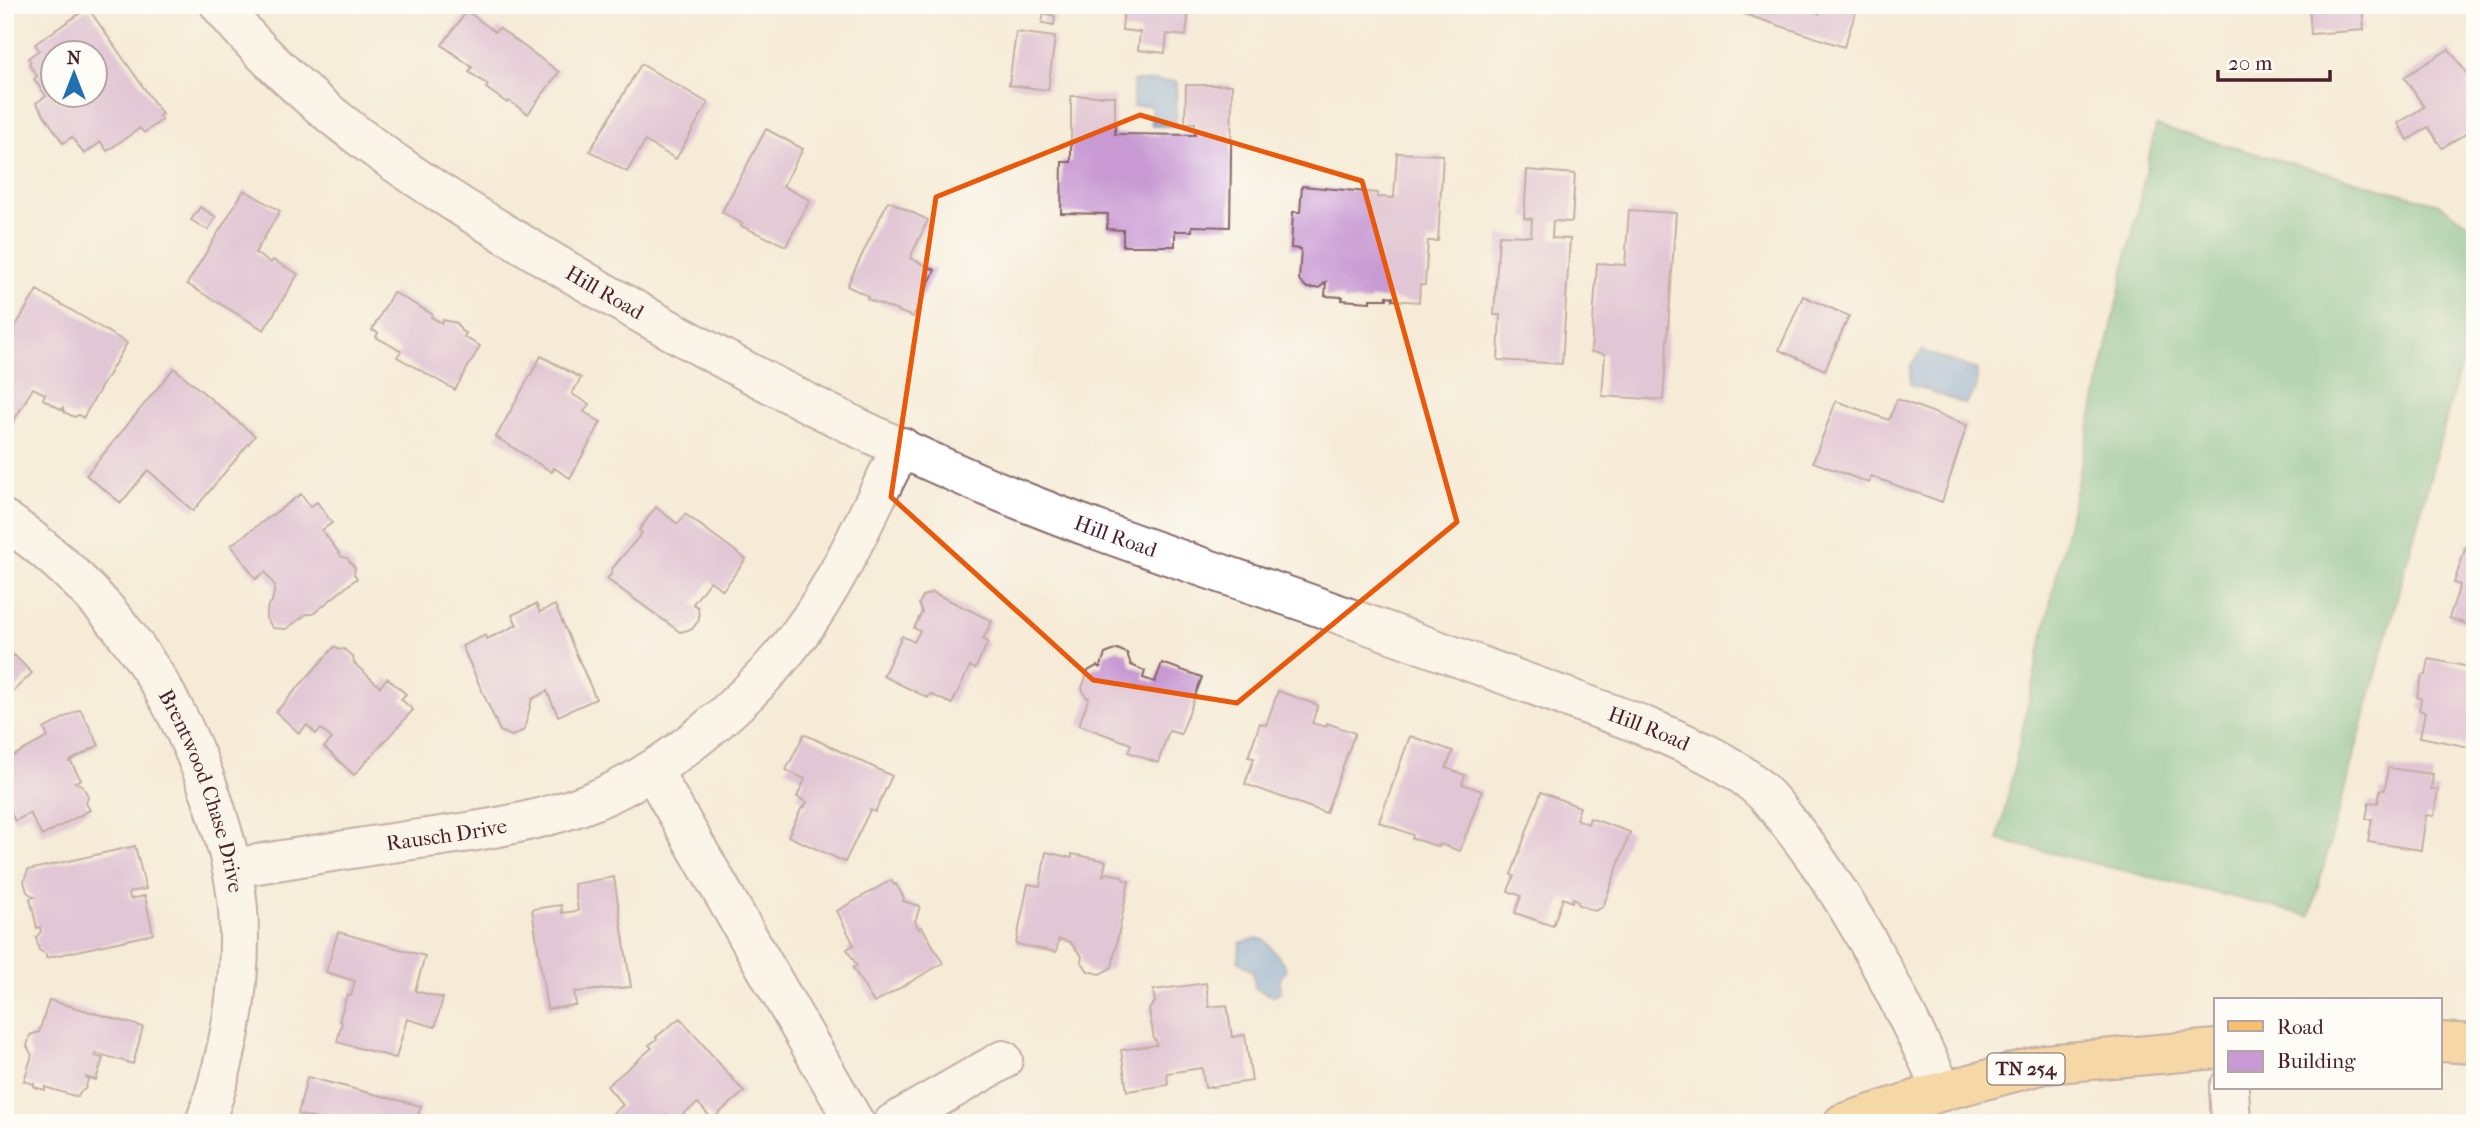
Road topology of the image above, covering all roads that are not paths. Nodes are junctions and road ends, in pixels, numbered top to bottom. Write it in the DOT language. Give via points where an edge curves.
graph roads {
  1 [pos="220,5"];
  2 [pos="902,447"];
  3 [pos="5,520"];
  4 [pos="652,770"];
  5 [pos="232,868"];
  6 [pos="2442,1042"];
  7 [pos="2475,1044"];
  8 [pos="2214,1049"];
  9 [pos="1003,1060"];
  10 [pos="2229,1090"];
  11 [pos="1943,1091"];
  12 [pos="205,1123"];
  13 [pos="855,1123"];
  14 [pos="893,1123"];
  15 [pos="1843,1123"];
  16 [pos="2231,1123"];
  1 -- 2 [label="street, Hill Road" via="312,100 427,184 667,327 786,392"];
  2 -- 4 [label="street, Rausch Drive" via="835,577 801,631 724,714"];
  2 -- 11 [label="street, Hill Road" via="1063,515 1637,723 1728,766 1767,795 1829,879 1903,1006"];
  3 -- 5 [label="street, Brentwood Chase Drive" via="91,592 151,667 200,765"];
  4 -- 5 [label="street, Rausch Drive" via="579,806 532,821"];
  4 -- 13 [label="street"];
  5 -- 12 [label="street, Brentwood Chase Drive" via="239,950 235,999"];
  6 -- 7 [label="main road"];
  8 -- 11 [label="main road, TN 254" via="2045,1064"];
  9 -- 14 [label="street"];
  10 -- 16 [label="street"];
  11 -- 15 [label="main road, TN 254"];
}
